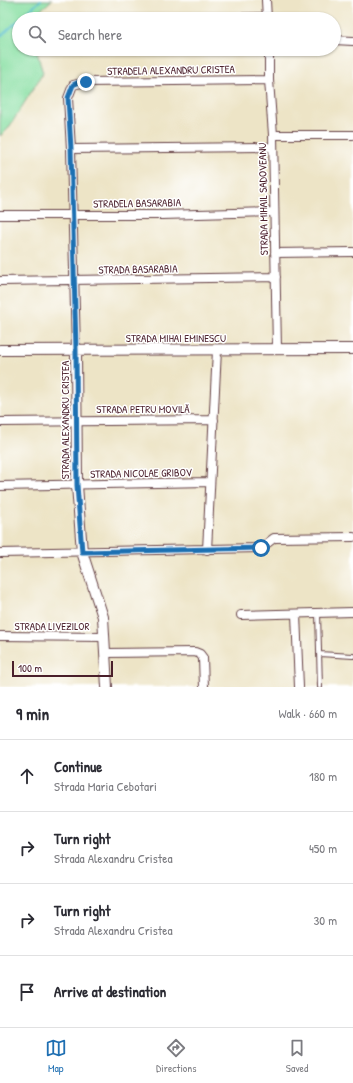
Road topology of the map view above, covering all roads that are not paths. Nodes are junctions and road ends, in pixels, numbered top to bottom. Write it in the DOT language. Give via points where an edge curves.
graph roads {
  1 [pos="266,0"];
  2 [pos="267,12"];
  3 [pos="341,40"];
  4 [pos="353,41"];
  5 [pos="269,56"];
  6 [pos="269,80"];
  7 [pos="73,85"];
  8 [pos="273,135"];
  9 [pos="353,135"];
  10 [pos="273,147"];
  11 [pos="71,149"];
  12 [pos="274,212"];
  13 [pos="0,215"];
  14 [pos="73,215"];
  15 [pos="353,252"];
  16 [pos="275,253"];
  17 [pos="276,277"];
  18 [pos="0,281"];
  19 [pos="74,281"];
  20 [pos="353,349"];
  21 [pos="0,350"];
  22 [pos="76,350"];
  23 [pos="217,350"];
  24 [pos="277,350"];
  25 [pos="214,420"];
  26 [pos="77,421"];
  27 [pos="0,422"];
  28 [pos="210,482"];
  29 [pos="77,485"];
  30 [pos="0,486"];
  31 [pos="353,536"];
  32 [pos="207,550"];
  33 [pos="82,552"];
  34 [pos="0,553"];
  35 [pos="353,612"];
  36 [pos="318,613"];
  37 [pos="296,614"];
  38 [pos="241,615"];
  39 [pos="0,636"];
  40 [pos="105,637"];
  41 [pos="106,653"];
  42 [pos="319,654"];
  43 [pos="353,656"];
  44 [pos="107,687"];
  45 [pos="204,687"];
  46 [pos="299,687"];
  47 [pos="320,687"];
  1 -- 2 [label="street"];
  3 -- 4 [label="street"];
  5 -- 6 [label="street, STRADA MIHAIL SADOVEANU"];
  6 -- 7 [label="street, STRADELA ALEXANDRU CRISTEA" via="79,82"];
  6 -- 8 [label="street, STRADA MIHAIL SADOVEANU"];
  7 -- 11 [label="street, STRADA ALEXANDRU CRISTEA" via="68,98"];
  8 -- 9 [label="street"];
  8 -- 10 [label="street, STRADA MIHAIL SADOVEANU"];
  10 -- 11 [label="street"];
  10 -- 12 [label="street, STRADA MIHAIL SADOVEANU"];
  11 -- 14 [label="street, STRADA ALEXANDRU CRISTEA"];
  12 -- 14 [label="street, STRADELA BASARABIA"];
  12 -- 16 [label="street, STRADA MIHAIL SADOVEANU"];
  13 -- 14 [label="street, STRADELA BASARABIA"];
  14 -- 19 [label="street, STRADA ALEXANDRU CRISTEA"];
  15 -- 16 [label="street"];
  16 -- 17 [label="street, STRADA MIHAIL SADOVEANU"];
  17 -- 19 [label="street, STRADA BASARABIA"];
  17 -- 24 [label="street, STRADA MIHAIL SADOVEANU"];
  18 -- 19 [label="street, STRADA BASARABIA"];
  19 -- 22 [label="street, STRADA ALEXANDRU CRISTEA"];
  20 -- 24 [label="street, STRADA MIHAI EMINESCU"];
  21 -- 22 [label="street, STRADA MIHAI EMINESCU"];
  22 -- 23 [label="street, STRADA MIHAI EMINESCU"];
  22 -- 26 [label="street, STRADA ALEXANDRU CRISTEA"];
  23 -- 24 [label="street, STRADA MIHAI EMINESCU"];
  23 -- 25 [label="street"];
  25 -- 26 [label="street, STRADA PETRU MOVILĂ"];
  25 -- 28 [label="street"];
  26 -- 27 [label="street, STRADA PETRU MOVILĂ"];
  26 -- 29 [label="street, STRADA ALEXANDRU CRISTEA"];
  28 -- 29 [label="street, STRADA NICOLAE GRIBOV"];
  28 -- 32 [label="street"];
  29 -- 30 [label="street, STRADA NICOLAE GRIBOV"];
  29 -- 33 [label="street, STRADA ALEXANDRU CRISTEA"];
  31 -- 32 [label="street" via="274,538 261,548"];
  32 -- 33 [label="street"];
  33 -- 34 [label="street"];
  33 -- 40 [label="street, STRADA ALEXANDRU CRISTEA" via="103,618"];
  35 -- 36 [label="street"];
  36 -- 37 [label="street"];
  36 -- 42 [label="lane"];
  37 -- 38 [label="street"];
  37 -- 46 [label="street"];
  39 -- 40 [label="street, STRADA LIVEZILOR"];
  40 -- 41 [label="street, STRADA ALEXANDRU CRISTEA"];
  41 -- 44 [label="street, STRADA ALEXANDRU CRISTEA"];
  41 -- 45 [label="street" via="195,652 203,658"];
  42 -- 43 [label="lane"];
  42 -- 47 [label="lane"];
}
